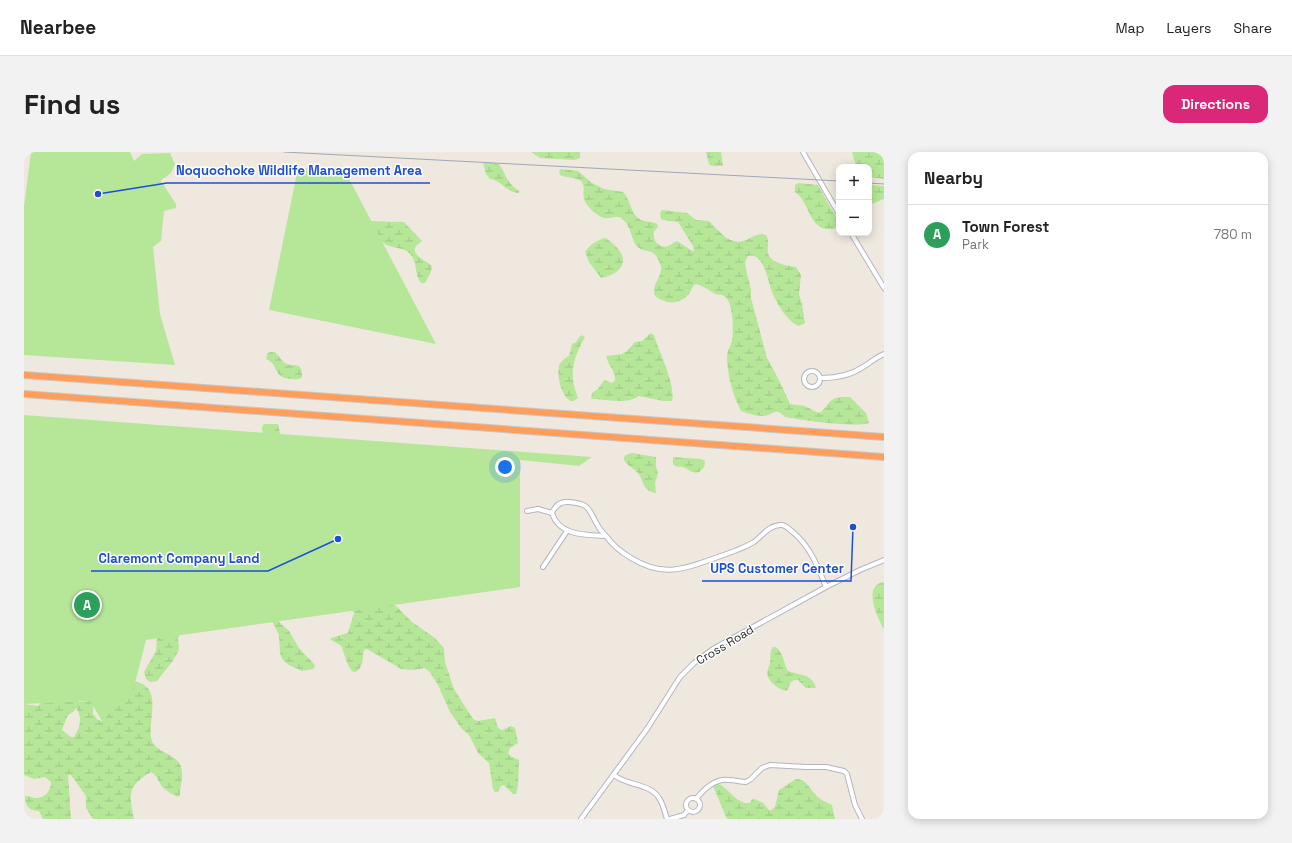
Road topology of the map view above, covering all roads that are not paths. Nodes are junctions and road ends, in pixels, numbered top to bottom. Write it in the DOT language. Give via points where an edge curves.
graph roads {
  1 [pos="803,152"];
  2 [pos="836,209"];
  3 [pos="853,236"];
  4 [pos="884,288"];
  5 [pos="884,354"];
  6 [pos="24,375"];
  7 [pos="821,378"];
  8 [pos="24,394"];
  9 [pos="884,437"];
  10 [pos="884,457"];
  11 [pos="527,511"];
  12 [pos="552,513"];
  13 [pos="567,531"];
  14 [pos="606,536"];
  15 [pos="884,560"];
  16 [pos="543,568"];
  17 [pos="826,587"];
  18 [pos="614,776"];
  19 [pos="696,799"];
  20 [pos="688,810"];
  21 [pos="581,819"];
  22 [pos="668,819"];
  23 [pos="862,819"];
  1 -- 2 [label="street"];
  3 -- 4 [label="street"];
  5 -- 7 [label="street" via="847,375"];
  6 -- 9 [label="highway"];
  7 -- 7 [label="street" via="812,370 806,373 804,379 806,385 812,387 818,384"];
  8 -- 10 [label="highway"];
  11 -- 12 [label="street" via="538,509"];
  12 -- 13 [label="street" via="554,521"];
  12 -- 14 [label="street" via="555,507 564,501 578,503 591,512 598,527"];
  13 -- 14 [label="street"];
  13 -- 16 [label="street"];
  14 -- 17 [label="street" via="613,546 648,567 660,570 698,564 725,555 754,542 771,528 783,525 806,546"];
  15 -- 17 [label="street, Cross Road"];
  17 -- 18 [label="street, Cross Road" via="713,649 694,663 680,677"];
  18 -- 21 [label="street, Cross Road"];
  18 -- 22 [label="street" via="654,792 660,799"];
  19 -- 20 [label="street" via="687,802"];
  19 -- 20 [label="street" via="699,802 699,809 693,812"];
  19 -- 23 [label="street" via="718,781 746,782 766,766 826,767 847,774 855,805"];
  20 -- 22 [label="street" via="684,814"];
}
